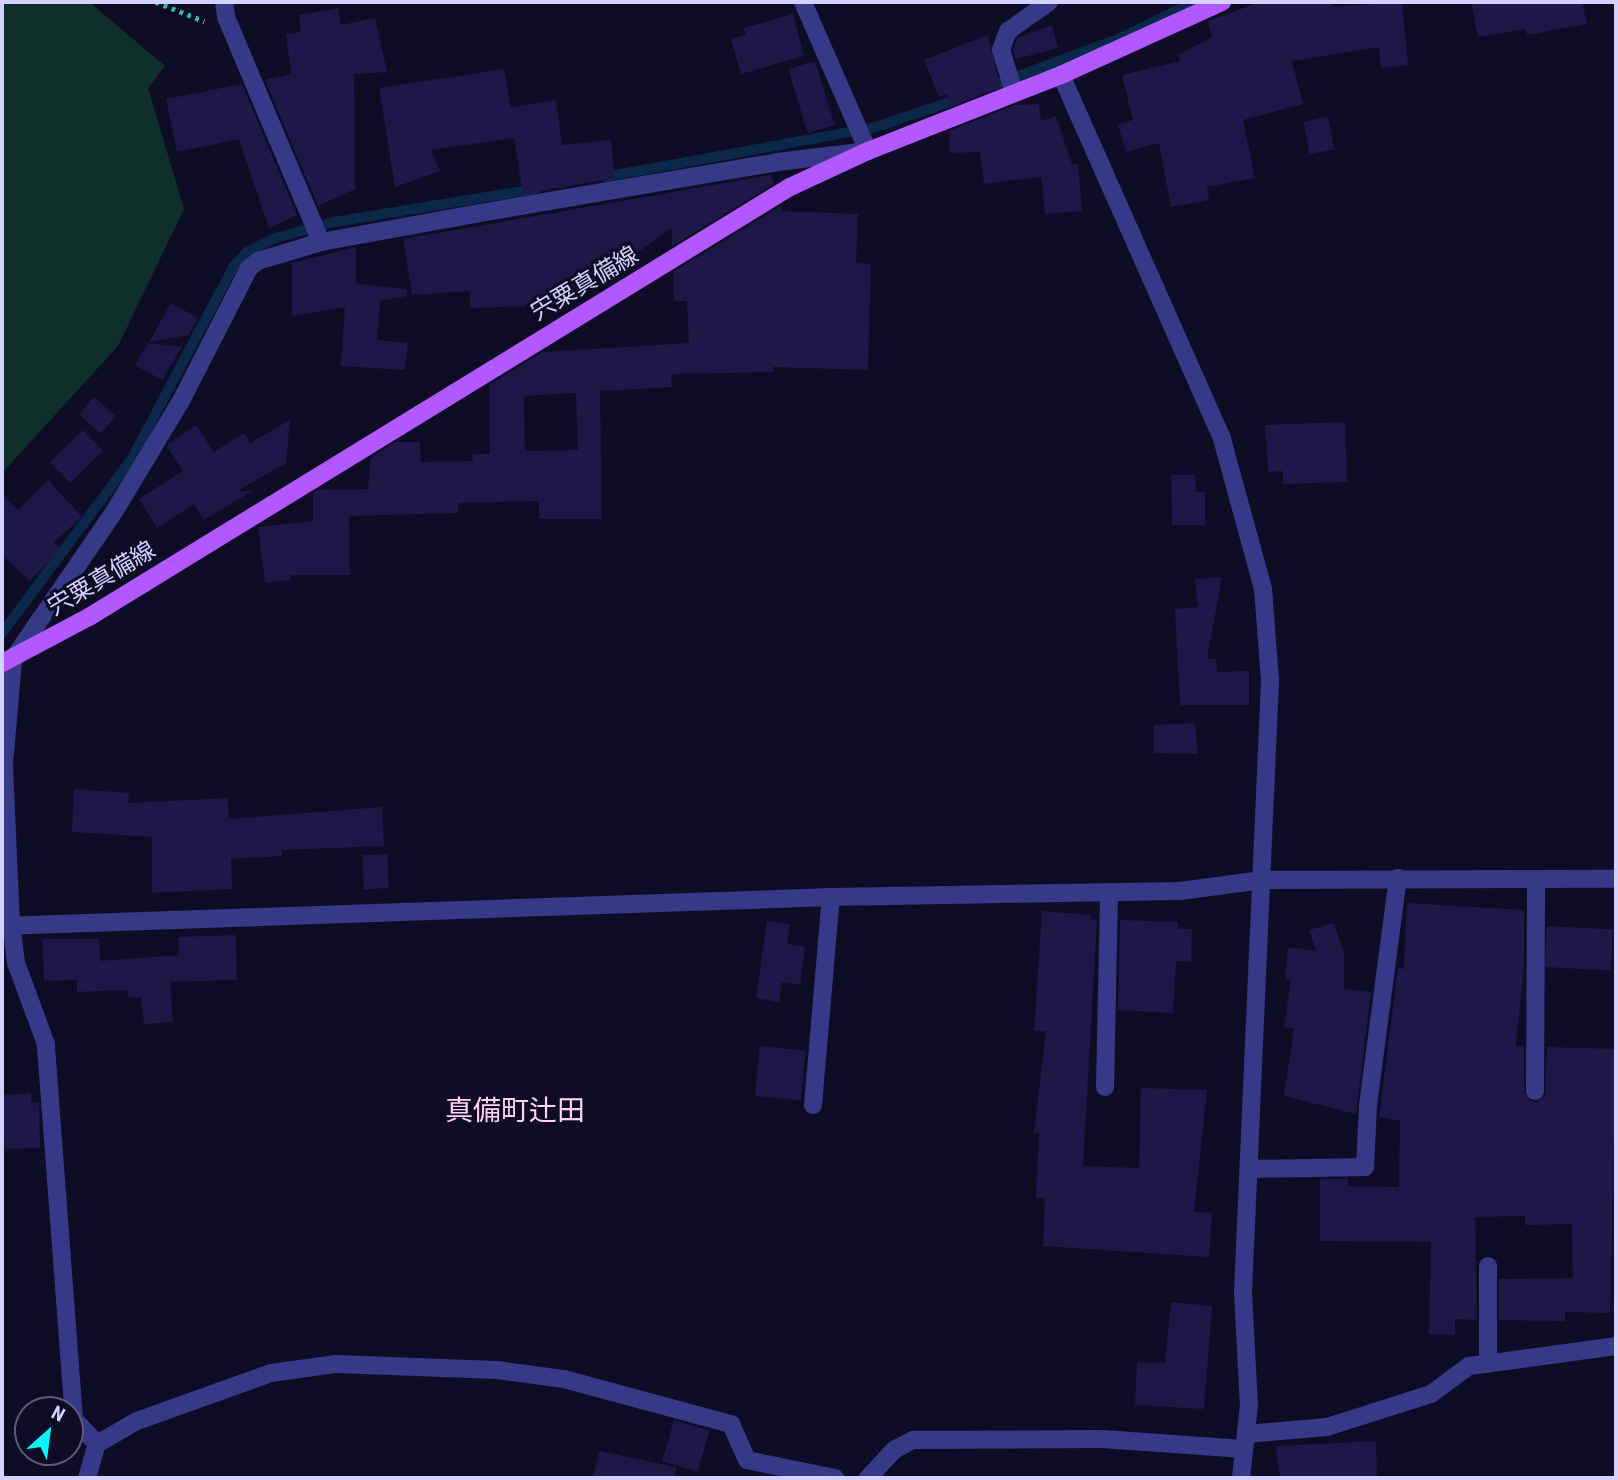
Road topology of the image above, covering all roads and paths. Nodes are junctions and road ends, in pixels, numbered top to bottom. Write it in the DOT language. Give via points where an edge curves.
graph roads {
  1 [pos="156,2"];
  2 [pos="224,2"];
  3 [pos="803,2"];
  4 [pos="1049,2"];
  5 [pos="1223,2"];
  6 [pos="231,30"];
  7 [pos="1061,75"];
  8 [pos="1012,84"];
  9 [pos="863,138"];
  10 [pos="317,231"];
  11 [pos="7,661"];
  12 [pos="1398,878"];
  13 [pos="1536,879"];
  14 [pos="1616,879"];
  15 [pos="1262,880"];
  16 [pos="1109,892"];
  17 [pos="831,897"];
  18 [pos="6,925"];
  19 [pos="1105,1087"];
  20 [pos="1535,1091"];
  21 [pos="813,1105"];
  22 [pos="1249,1169"];
  23 [pos="1488,1266"];
  24 [pos="1616,1346"];
  25 [pos="1488,1364"];
  26 [pos="1245,1442"];
  27 [pos="97,1444"];
  28 [pos="87,1478"];
  29 [pos="835,1478"];
  30 [pos="868,1478"];
  31 [pos="1241,1478"];
  1 -- 6 [label="path"];
  2 -- 6 [label="street"];
  3 -- 9 [label="street"];
  4 -- 8 [label="street" via="1008,31 1001,50"];
  5 -- 7 [label="main road, 宍粟真備線"];
  6 -- 10 [label="street"];
  7 -- 8 [label="main road, 宍粟真備線"];
  7 -- 15 [label="street" via="1222,439 1246,517 1263,589 1270,681"];
  8 -- 9 [label="main road, 宍粟真備線"];
  9 -- 10 [label="street" via="777,162"];
  9 -- 11 [label="main road, 宍粟真備線" via="790,187"];
  10 -- 11 [label="street" via="249,268 181,401 114,512"];
  11 -- 18 [label="street"];
  12 -- 13 [label="street"];
  12 -- 15 [label="street"];
  12 -- 22 [label="street" via="1368,1105 1365,1167"];
  13 -- 14 [label="street"];
  13 -- 20 [label="street"];
  15 -- 16 [label="street" via="1180,891"];
  15 -- 22 [label="street"];
  16 -- 17 [label="street"];
  16 -- 19 [label="street"];
  17 -- 18 [label="street"];
  17 -- 21 [label="street"];
  18 -- 27 [label="street" via="46,1044 74,1419"];
  22 -- 26 [label="street" via="1243,1292 1249,1405"];
  23 -- 25 [label="street"];
  24 -- 25 [label="street"];
  25 -- 26 [label="street" via="1457,1372 1432,1394 1327,1427"];
  26 -- 30 [label="street" via="913,1440 894,1450"];
  26 -- 31 [label="street"];
  27 -- 28 [label="street"];
  27 -- 29 [label="street" via="137,1422 271,1373 336,1364 497,1370 564,1378 731,1424 747,1460"];
}
